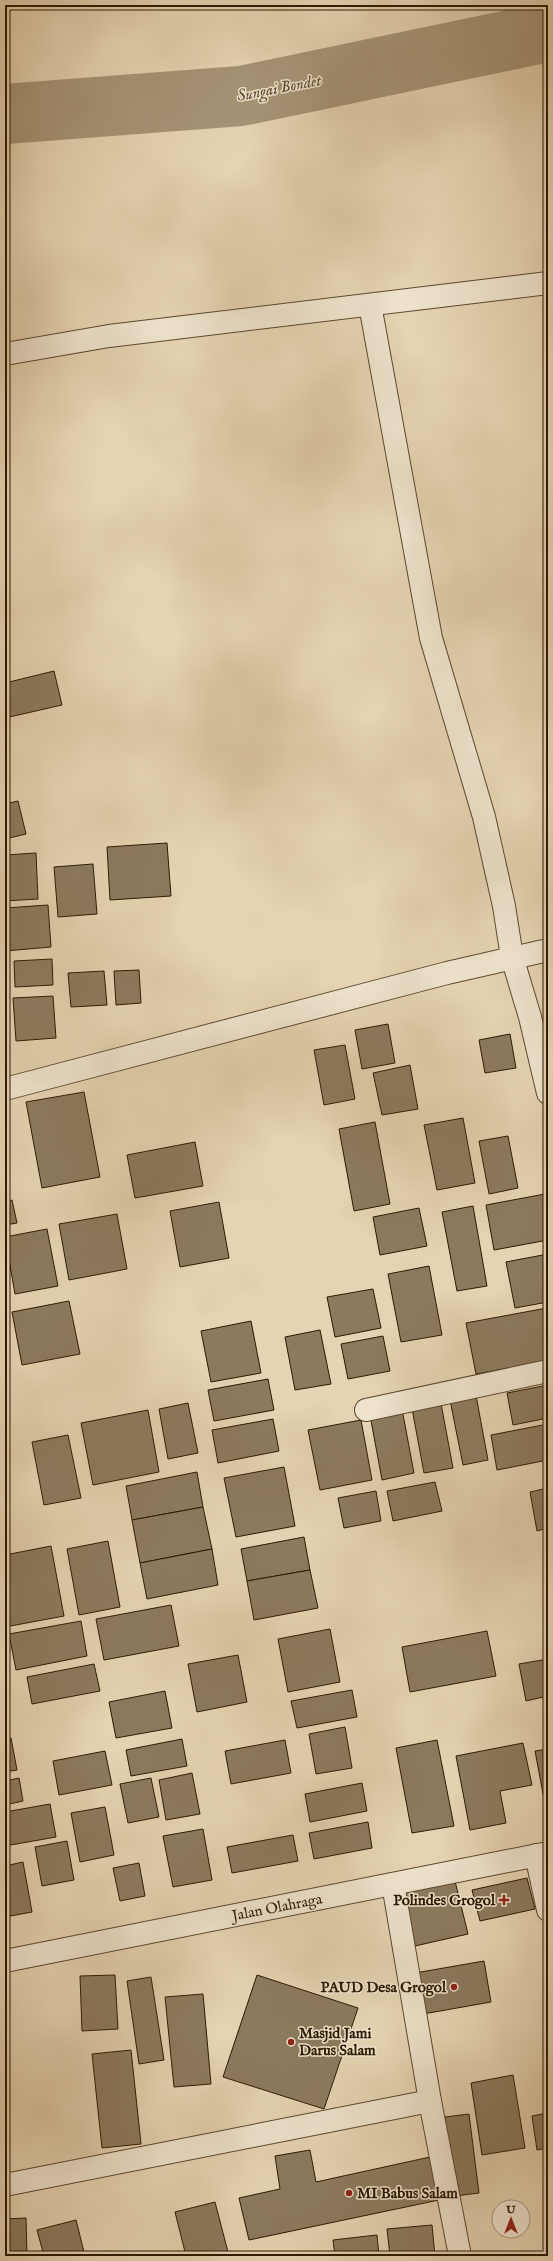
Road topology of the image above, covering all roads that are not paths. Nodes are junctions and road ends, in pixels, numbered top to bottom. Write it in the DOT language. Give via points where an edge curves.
graph roads {
  1 [pos="548,283"];
  2 [pos="370,305"];
  3 [pos="5,354"];
  4 [pos="548,950"];
  5 [pos="512,957"];
  6 [pos="541,1036"];
  7 [pos="5,1089"];
  8 [pos="548,1093"];
  9 [pos="548,1371"];
  10 [pos="366,1410"];
  11 [pos="542,1854"];
  12 [pos="393,1884"];
  13 [pos="548,1910"];
  14 [pos="5,1961"];
  15 [pos="430,2101"];
  16 [pos="5,2185"];
  17 [pos="460,2256"];
  1 -- 2 [label="street"];
  2 -- 3 [label="street" via="109,336"];
  2 -- 5 [label="street" via="431,638 484,817 504,906"];
  4 -- 5 [label="street"];
  5 -- 6 [label="street"];
  5 -- 7 [label="street"];
  6 -- 8 [label="street"];
  9 -- 10 [label="street"];
  11 -- 12 [label="street, Jalan Olahraga"];
  11 -- 13 [label="street"];
  12 -- 14 [label="street, Jalan Olahraga"];
  12 -- 15 [label="street"];
  15 -- 16 [label="street"];
  15 -- 17 [label="street"];
}
